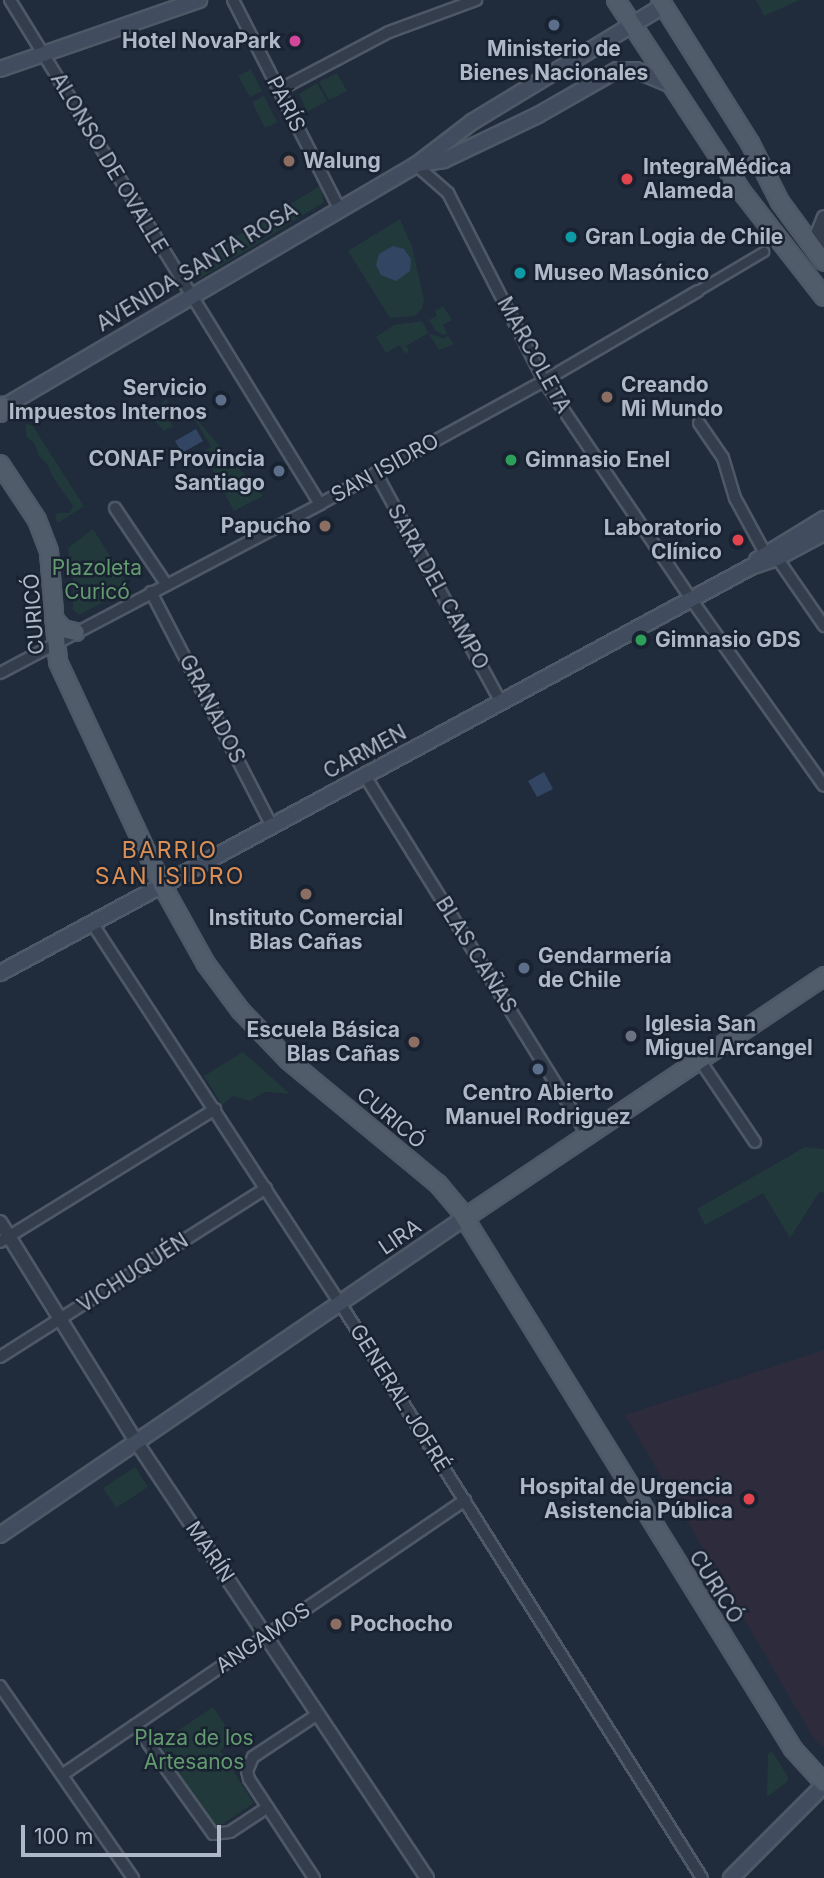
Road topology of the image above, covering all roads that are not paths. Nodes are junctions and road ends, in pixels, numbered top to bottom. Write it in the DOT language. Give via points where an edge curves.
graph roads {
  1 [pos="10,0"];
  2 [pos="199,0"];
  3 [pos="233,0"];
  4 [pos="476,0"];
  5 [pos="616,0"];
  6 [pos="666,2"];
  7 [pos="632,24"];
  8 [pos="43,53"];
  9 [pos="0,69"];
  10 [pos="669,84"];
  11 [pos="279,90"];
  12 [pos="416,164"];
  13 [pos="339,208"];
  14 [pos="824,217"];
  15 [pos="764,253"];
  16 [pos="821,258"];
  17 [pos="698,291"];
  18 [pos="190,295"];
  19 [pos="824,297"];
  20 [pos="544,381"];
  21 [pos="1,409"];
  22 [pos="699,423"];
  23 [pos="0,464"];
  24 [pos="376,473"];
  25 [pos="320,503"];
  26 [pos="115,508"];
  27 [pos="824,519"];
  28 [pos="824,533"];
  29 [pos="771,556"];
  30 [pos="166,584"];
  31 [pos="151,592"];
  32 [pos="691,599"];
  33 [pos="54,619"];
  34 [pos="824,626"];
  35 [pos="76,632"];
  36 [pos="54,643"];
  37 [pos="0,673"];
  38 [pos="501,702"];
  39 [pos="365,776"];
  40 [pos="824,786"];
  41 [pos="272,826"];
  42 [pos="162,885"];
  43 [pos="92,923"];
  44 [pos="0,973"];
  45 [pos="824,976"];
  46 [pos="699,1059"];
  47 [pos="215,1109"];
  48 [pos="588,1135"];
  49 [pos="755,1142"];
  50 [pos="266,1188"];
  51 [pos="466,1217"];
  52 [pos="0,1222"];
  53 [pos="4,1239"];
  54 [pos="340,1303"];
  55 [pos="59,1320"];
  56 [pos="0,1357"];
  57 [pos="137,1443"];
  58 [pos="465,1500"];
  59 [pos="0,1535"];
  60 [pos="267,1636"];
  61 [pos="0,1686"];
  62 [pos="318,1714"];
  63 [pos="135,1725"];
  64 [pos="62,1775"];
  65 [pos="824,1784"];
  66 [pos="268,1807"];
  67 [pos="133,1878"];
  68 [pos="314,1878"];
  69 [pos="427,1878"];
  70 [pos="702,1878"];
  71 [pos="731,1878"];
  1 -- 8 [label="street, ALONSO DE OVALLE"];
  2 -- 8 [label="main road"];
  3 -- 11 [label="street, PARÍS"];
  4 -- 11 [label="street" via="389,32"];
  5 -- 7 [label="main road"];
  6 -- 7 [label="main road, AVENIDA SANTA ROSA"];
  6 -- 16 [label="main road" via="780,202"];
  7 -- 10 [label="main road"];
  7 -- 12 [label="main road, AVENIDA SANTA ROSA" via="472,122"];
  8 -- 9 [label="main road"];
  8 -- 18 [label="street, ALONSO DE OVALLE"];
  10 -- 12 [label="main road, AVENIDA SANTA ROSA" via="636,70 617,70 538,116 444,160"];
  10 -- 19 [label="main road" via="742,192"];
  11 -- 13 [label="street, PARÍS"];
  12 -- 13 [label="main road, AVENIDA SANTA ROSA"];
  12 -- 20 [label="street, MARCOLETA" via="448,193"];
  13 -- 18 [label="main road, AVENIDA SANTA ROSA"];
  14 -- 16 [label="street" via="817,232"];
  15 -- 17 [label="street, SAN ISIDRO"];
  17 -- 20 [label="street, SAN ISIDRO"];
  18 -- 21 [label="main road, AVENIDA SANTA ROSA"];
  18 -- 25 [label="street, ALONSO DE OVALLE"];
  20 -- 24 [label="street, SAN ISIDRO"];
  20 -- 32 [label="street, MARCOLETA"];
  22 -- 29 [label="street" via="718,448 735,498"];
  23 -- 33 [label="main road, CURICÓ" via="44,536 52,569"];
  24 -- 25 [label="street, SAN ISIDRO"];
  24 -- 38 [label="street, SARA DEL CAMPO"];
  25 -- 30 [label="street, SAN ISIDRO"];
  26 -- 30 [label="street"];
  27 -- 29 [label="main road, CARMEN"];
  28 -- 29 [label="main road, CARMEN"];
  29 -- 32 [label="main road, CARMEN"];
  29 -- 34 [label="street"];
  30 -- 31 [label="street, SAN ISIDRO"];
  31 -- 35 [label="street, SAN ISIDRO"];
  31 -- 41 [label="street, GRANADOS"];
  32 -- 38 [label="main road, CARMEN"];
  32 -- 40 [label="street, MARCOLETA"];
  33 -- 35 [label="main road" via="63,629"];
  33 -- 36 [label="main road, CURICÓ"];
  35 -- 36 [label="street, SAN ISIDRO"];
  36 -- 37 [label="street, SAN ISIDRO"];
  36 -- 42 [label="main road, CURICÓ" via="58,662"];
  38 -- 39 [label="main road, CARMEN"];
  39 -- 41 [label="main road, CARMEN"];
  39 -- 48 [label="street, BLAS CAÑAS"];
  41 -- 42 [label="main road, CARMEN"];
  42 -- 43 [label="main road, CARMEN"];
  42 -- 51 [label="main road, CURICÓ" via="206,964 268,1041 438,1184"];
  43 -- 44 [label="main road, CARMEN"];
  43 -- 47 [label="street, GENERAL JOFRÉ"];
  45 -- 46 [label="main road, LIRA"];
  46 -- 48 [label="main road, LIRA"];
  46 -- 49 [label="street"];
  47 -- 50 [label="street, GENERAL JOFRÉ"];
  47 -- 53 [label="street"];
  48 -- 51 [label="main road, LIRA"];
  50 -- 54 [label="street, GENERAL JOFRÉ"];
  50 -- 55 [label="street, VICHUQUÉN"];
  51 -- 54 [label="main road, LIRA"];
  51 -- 65 [label="main road, CURICÓ" via="793,1749"];
  52 -- 53 [label="street, MARÍN"];
  53 -- 55 [label="street, MARÍN"];
  54 -- 57 [label="main road, LIRA"];
  54 -- 58 [label="street, GENERAL JOFRÉ"];
  55 -- 56 [label="street, VICHUQUÉN"];
  55 -- 57 [label="street, MARÍN"];
  57 -- 59 [label="main road, LIRA"];
  57 -- 60 [label="street, MARÍN"];
  58 -- 60 [label="street, ANGAMOS"];
  58 -- 70 [label="street, GENERAL JOFRÉ"];
  60 -- 62 [label="street, MARÍN"];
  60 -- 63 [label="street, ANGAMOS"];
  61 -- 64 [label="street"];
  62 -- 66 [label="street" via="249,1762 249,1779"];
  62 -- 69 [label="street, MARÍN"];
  63 -- 64 [label="street, ANGAMOS"];
  63 -- 66 [label="street" via="213,1834 230,1832"];
  64 -- 67 [label="street"];
  65 -- 71 [label="main road"];
  66 -- 68 [label="street"];
}
